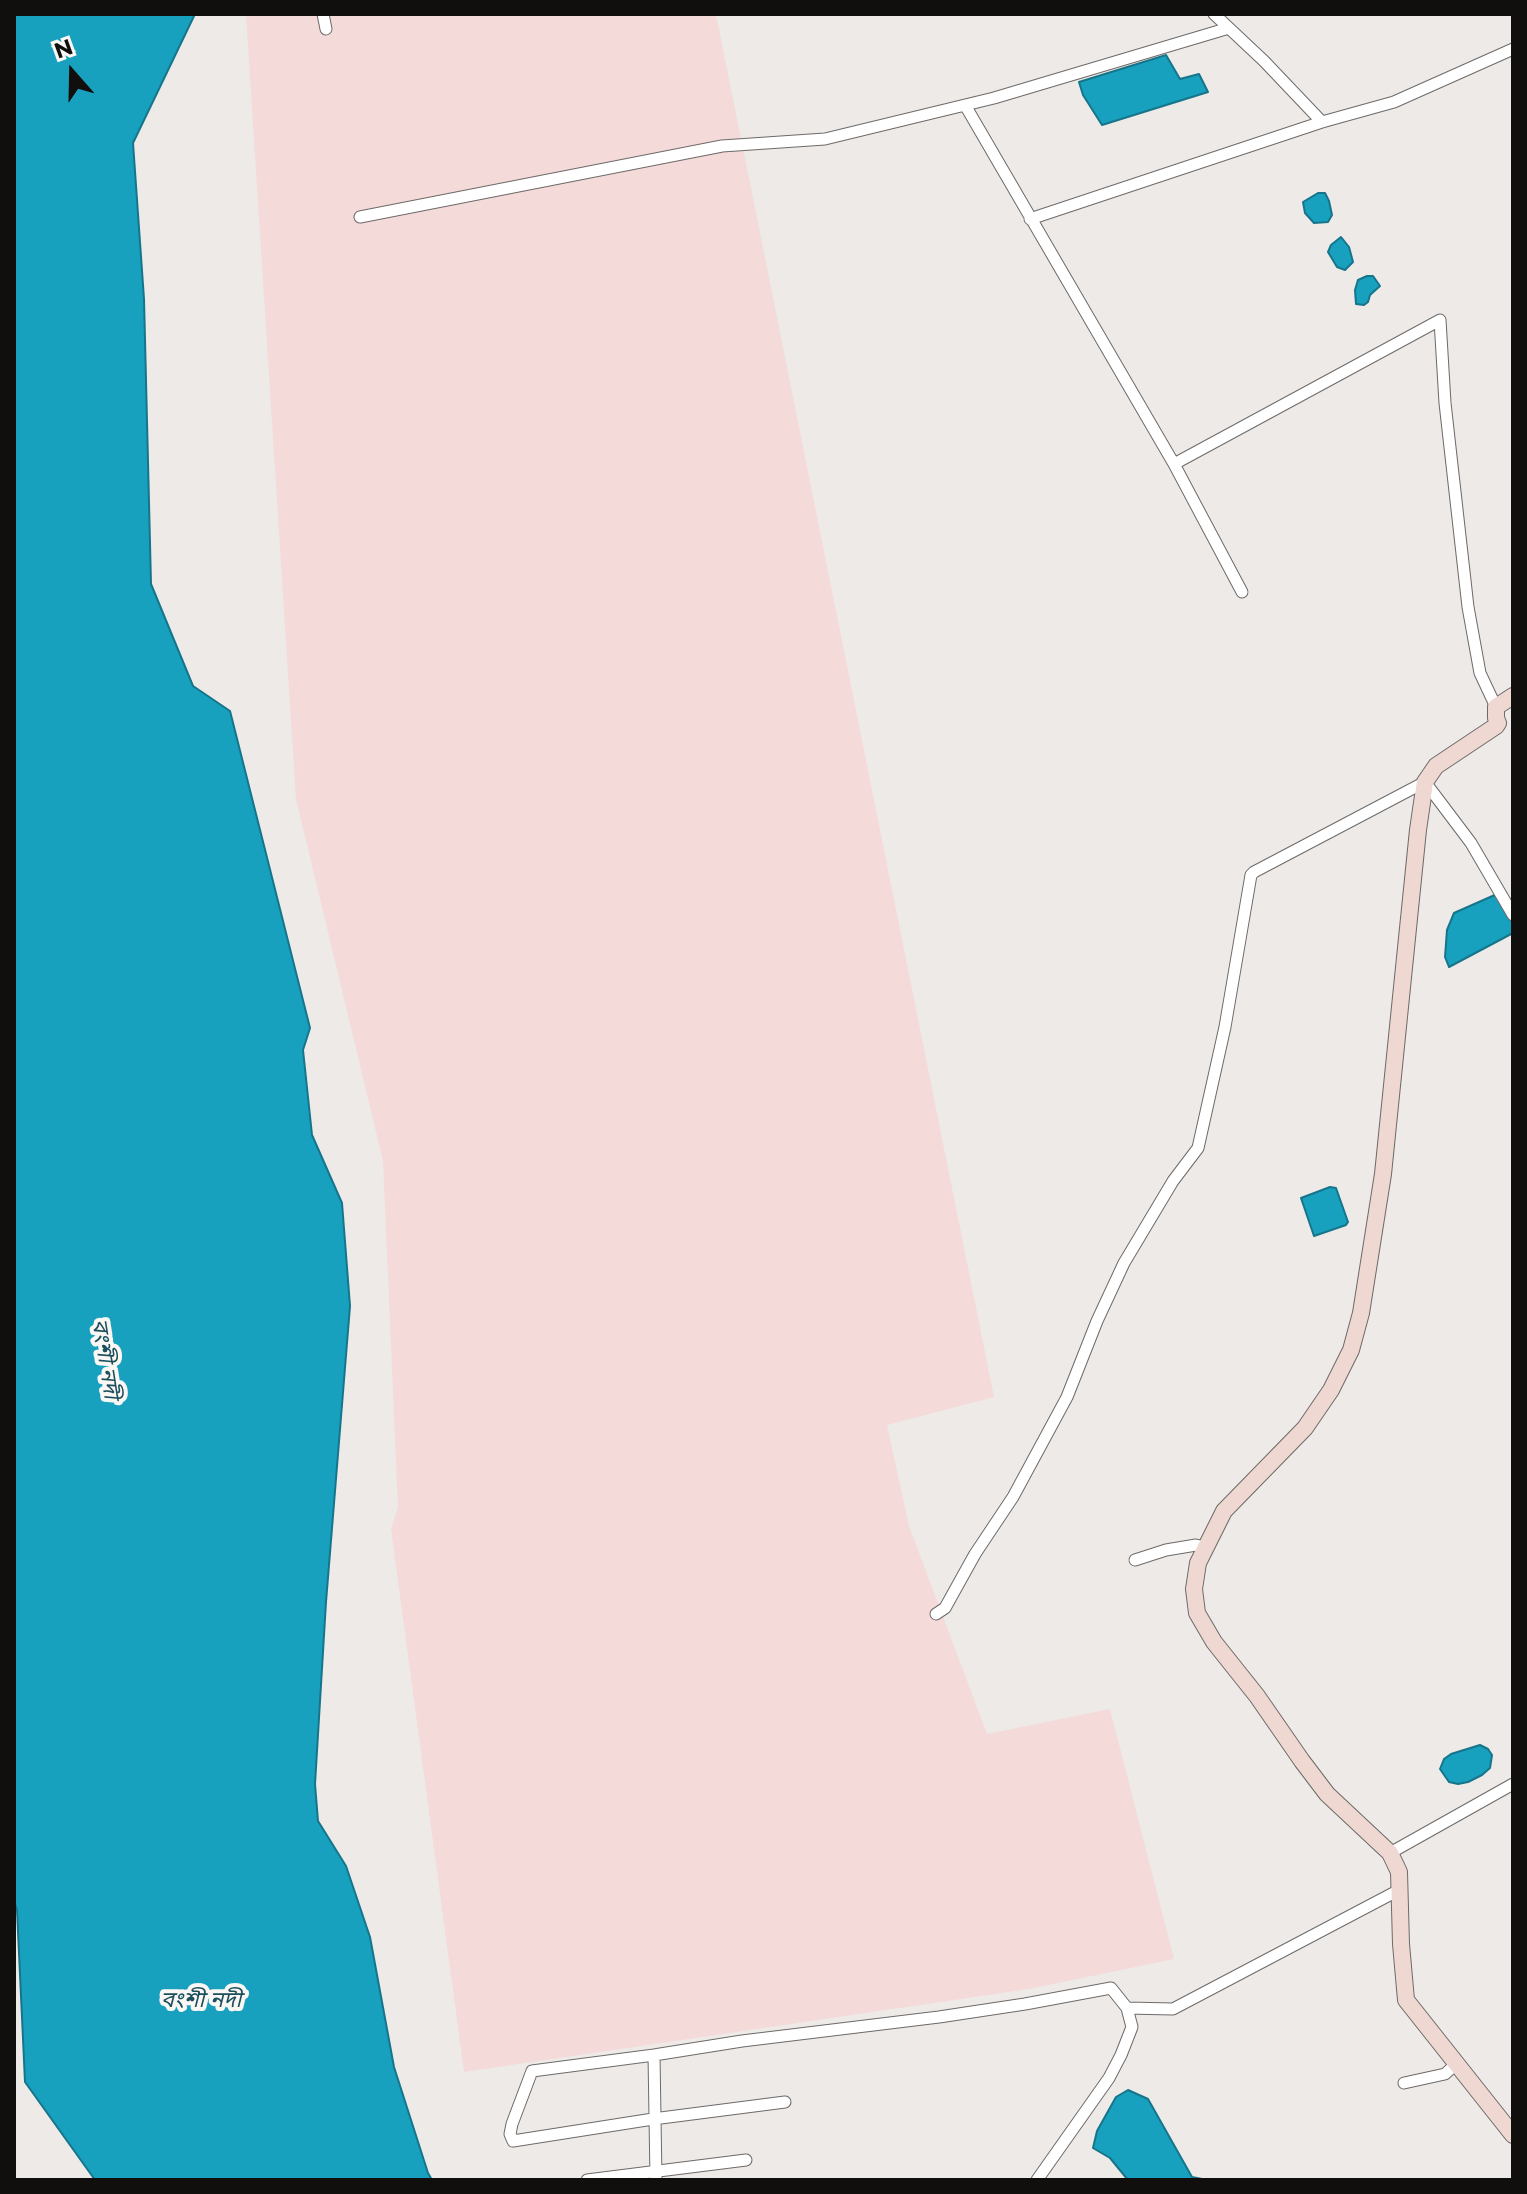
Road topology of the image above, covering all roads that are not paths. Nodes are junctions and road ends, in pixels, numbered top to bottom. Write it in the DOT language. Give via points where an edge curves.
graph roads {
  1 [pos="323,14"];
  2 [pos="1214,14"];
  3 [pos="1229,28"];
  4 [pos="326,29"];
  5 [pos="1513,49"];
  6 [pos="965,105"];
  7 [pos="1322,122"];
  8 [pos="360,217"];
  9 [pos="1030,219"];
  10 [pos="1174,464"];
  11 [pos="1242,592"];
  12 [pos="1513,696"];
  13 [pos="1496,707"];
  14 [pos="1425,782"];
  15 [pos="1513,915"];
  16 [pos="1202,1555"];
  17 [pos="1135,1560"];
  18 [pos="936,1614"];
  19 [pos="1513,1784"];
  20 [pos="1390,1853"];
  21 [pos="1401,1889"];
  22 [pos="1127,2008"];
  23 [pos="654,2055"];
  24 [pos="1456,2064"];
  25 [pos="1404,2083"];
  26 [pos="785,2102"];
  27 [pos="653,2119"];
  28 [pos="1513,2135"];
  29 [pos="746,2160"];
  30 [pos="655,2175"];
  31 [pos="587,2180"];
  32 [pos="1037,2180"];
  1 -- 4 [label="street"];
  2 -- 3 [label="street"];
  3 -- 6 [label="street"];
  3 -- 7 [label="street"];
  5 -- 7 [label="street" via="1394,102"];
  6 -- 8 [label="street" via="825,139 722,146"];
  6 -- 9 [label="street"];
  7 -- 9 [label="street"];
  9 -- 10 [label="street"];
  10 -- 11 [label="street"];
  10 -- 13 [label="street" via="1440,320 1468,607 1480,673"];
  12 -- 13 [label="main road"];
  13 -- 14 [label="main road" via="1496,726 1436,766"];
  14 -- 15 [label="street" via="1471,843"];
  14 -- 16 [label="main road" via="1383,1174 1351,1350 1305,1428 1224,1511"];
  14 -- 18 [label="street" via="1251,875 1198,1148 1124,1263 1067,1397 1013,1497 945,1608"];
  16 -- 17 [label="street" via="1196,1545"];
  16 -- 20 [label="main road" via="1194,1589 1197,1613 1214,1642 1327,1794"];
  19 -- 20 [label="street"];
  20 -- 21 [label="main road"];
  21 -- 22 [label="street" via="1180,2007"];
  21 -- 24 [label="main road" via="1406,2000"];
  22 -- 23 [label="street" via="1111,1988"];
  22 -- 32 [label="street" via="1132,2027 1109,2078"];
  23 -- 27 [label="street"];
  23 -- 27 [label="street" via="532,2071 510,2134 513,2141"];
  24 -- 25 [label="street" via="1445,2074"];
  24 -- 28 [label="main road"];
  26 -- 27 [label="street"];
  27 -- 30 [label="street"];
  29 -- 30 [label="street"];
  30 -- 31 [label="street"];
}
